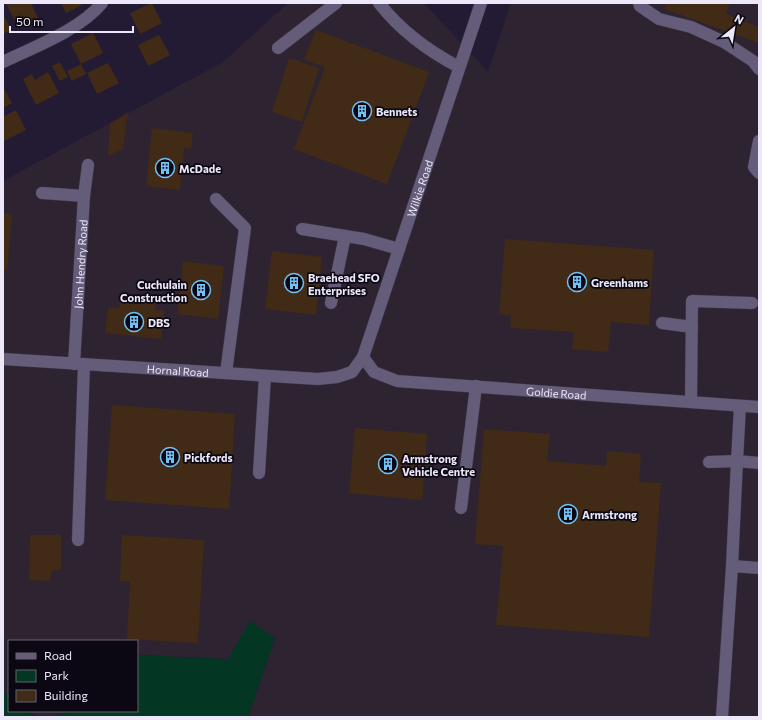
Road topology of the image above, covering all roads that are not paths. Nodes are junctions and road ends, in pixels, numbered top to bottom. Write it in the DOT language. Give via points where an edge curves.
graph roads {
  1 [pos="102,3"];
  2 [pos="336,3"];
  3 [pos="379,3"];
  4 [pos="481,3"];
  5 [pos="639,3"];
  6 [pos="278,48"];
  7 [pos="3,62"];
  8 [pos="459,67"];
  9 [pos="759,69"];
  10 [pos="759,141"];
  11 [pos="88,165"];
  12 [pos="759,173"];
  13 [pos="42,193"];
  14 [pos="84,196"];
  15 [pos="216,199"];
  16 [pos="302,229"];
  17 [pos="345,236"];
  18 [pos="399,249"];
  19 [pos="331,303"];
  20 [pos="752,303"];
  21 [pos="662,323"];
  22 [pos="692,327"];
  23 [pos="363,357"];
  24 [pos="3,359"];
  25 [pos="79,364"];
  26 [pos="352,372"];
  27 [pos="226,374"];
  28 [pos="265,376"];
  29 [pos="476,386"];
  30 [pos="691,402"];
  31 [pos="740,406"];
  32 [pos="759,407"];
  33 [pos="737,461"];
  34 [pos="709,462"];
  35 [pos="759,463"];
  36 [pos="259,473"];
  37 [pos="461,508"];
  38 [pos="78,540"];
  39 [pos="732,566"];
  40 [pos="759,568"];
  41 [pos="722,717"];
  1 -- 7 [label="street" via="65,32"];
  2 -- 6 [label="street"];
  3 -- 8 [label="street" via="415,40"];
  4 -- 8 [label="street, Wilkie Road"];
  5 -- 9 [label="street" via="659,19 691,27 724,42"];
  8 -- 18 [label="street, Wilkie Road"];
  10 -- 12 [label="street" via="754,167"];
  11 -- 14 [label="street, John Hendry Road"];
  13 -- 14 [label="street"];
  14 -- 25 [label="street, John Hendry Road"];
  15 -- 27 [label="street" via="245,228"];
  16 -- 17 [label="street"];
  17 -- 18 [label="street"];
  17 -- 19 [label="street"];
  18 -- 23 [label="street, Wilkie Road"];
  20 -- 22 [label="street" via="692,301"];
  21 -- 22 [label="street"];
  22 -- 30 [label="street"];
  23 -- 26 [label="street, Wilkie Road"];
  23 -- 29 [label="street, Goldie Road" via="374,372 397,380"];
  24 -- 25 [label="street, Hornal Road"];
  25 -- 27 [label="street, Hornal Road"];
  25 -- 38 [label="street, John Hendry Road"];
  26 -- 28 [label="street, Hornal Road" via="318,379"];
  27 -- 28 [label="street, Hornal Road"];
  28 -- 36 [label="street"];
  29 -- 30 [label="street, Goldie Road"];
  29 -- 37 [label="street"];
  30 -- 31 [label="street, Goldie Road"];
  31 -- 32 [label="street, Goldie Road"];
  31 -- 33 [label="street"];
  33 -- 34 [label="street"];
  33 -- 35 [label="street"];
  33 -- 39 [label="street"];
  39 -- 40 [label="street"];
  39 -- 41 [label="street"];
}
